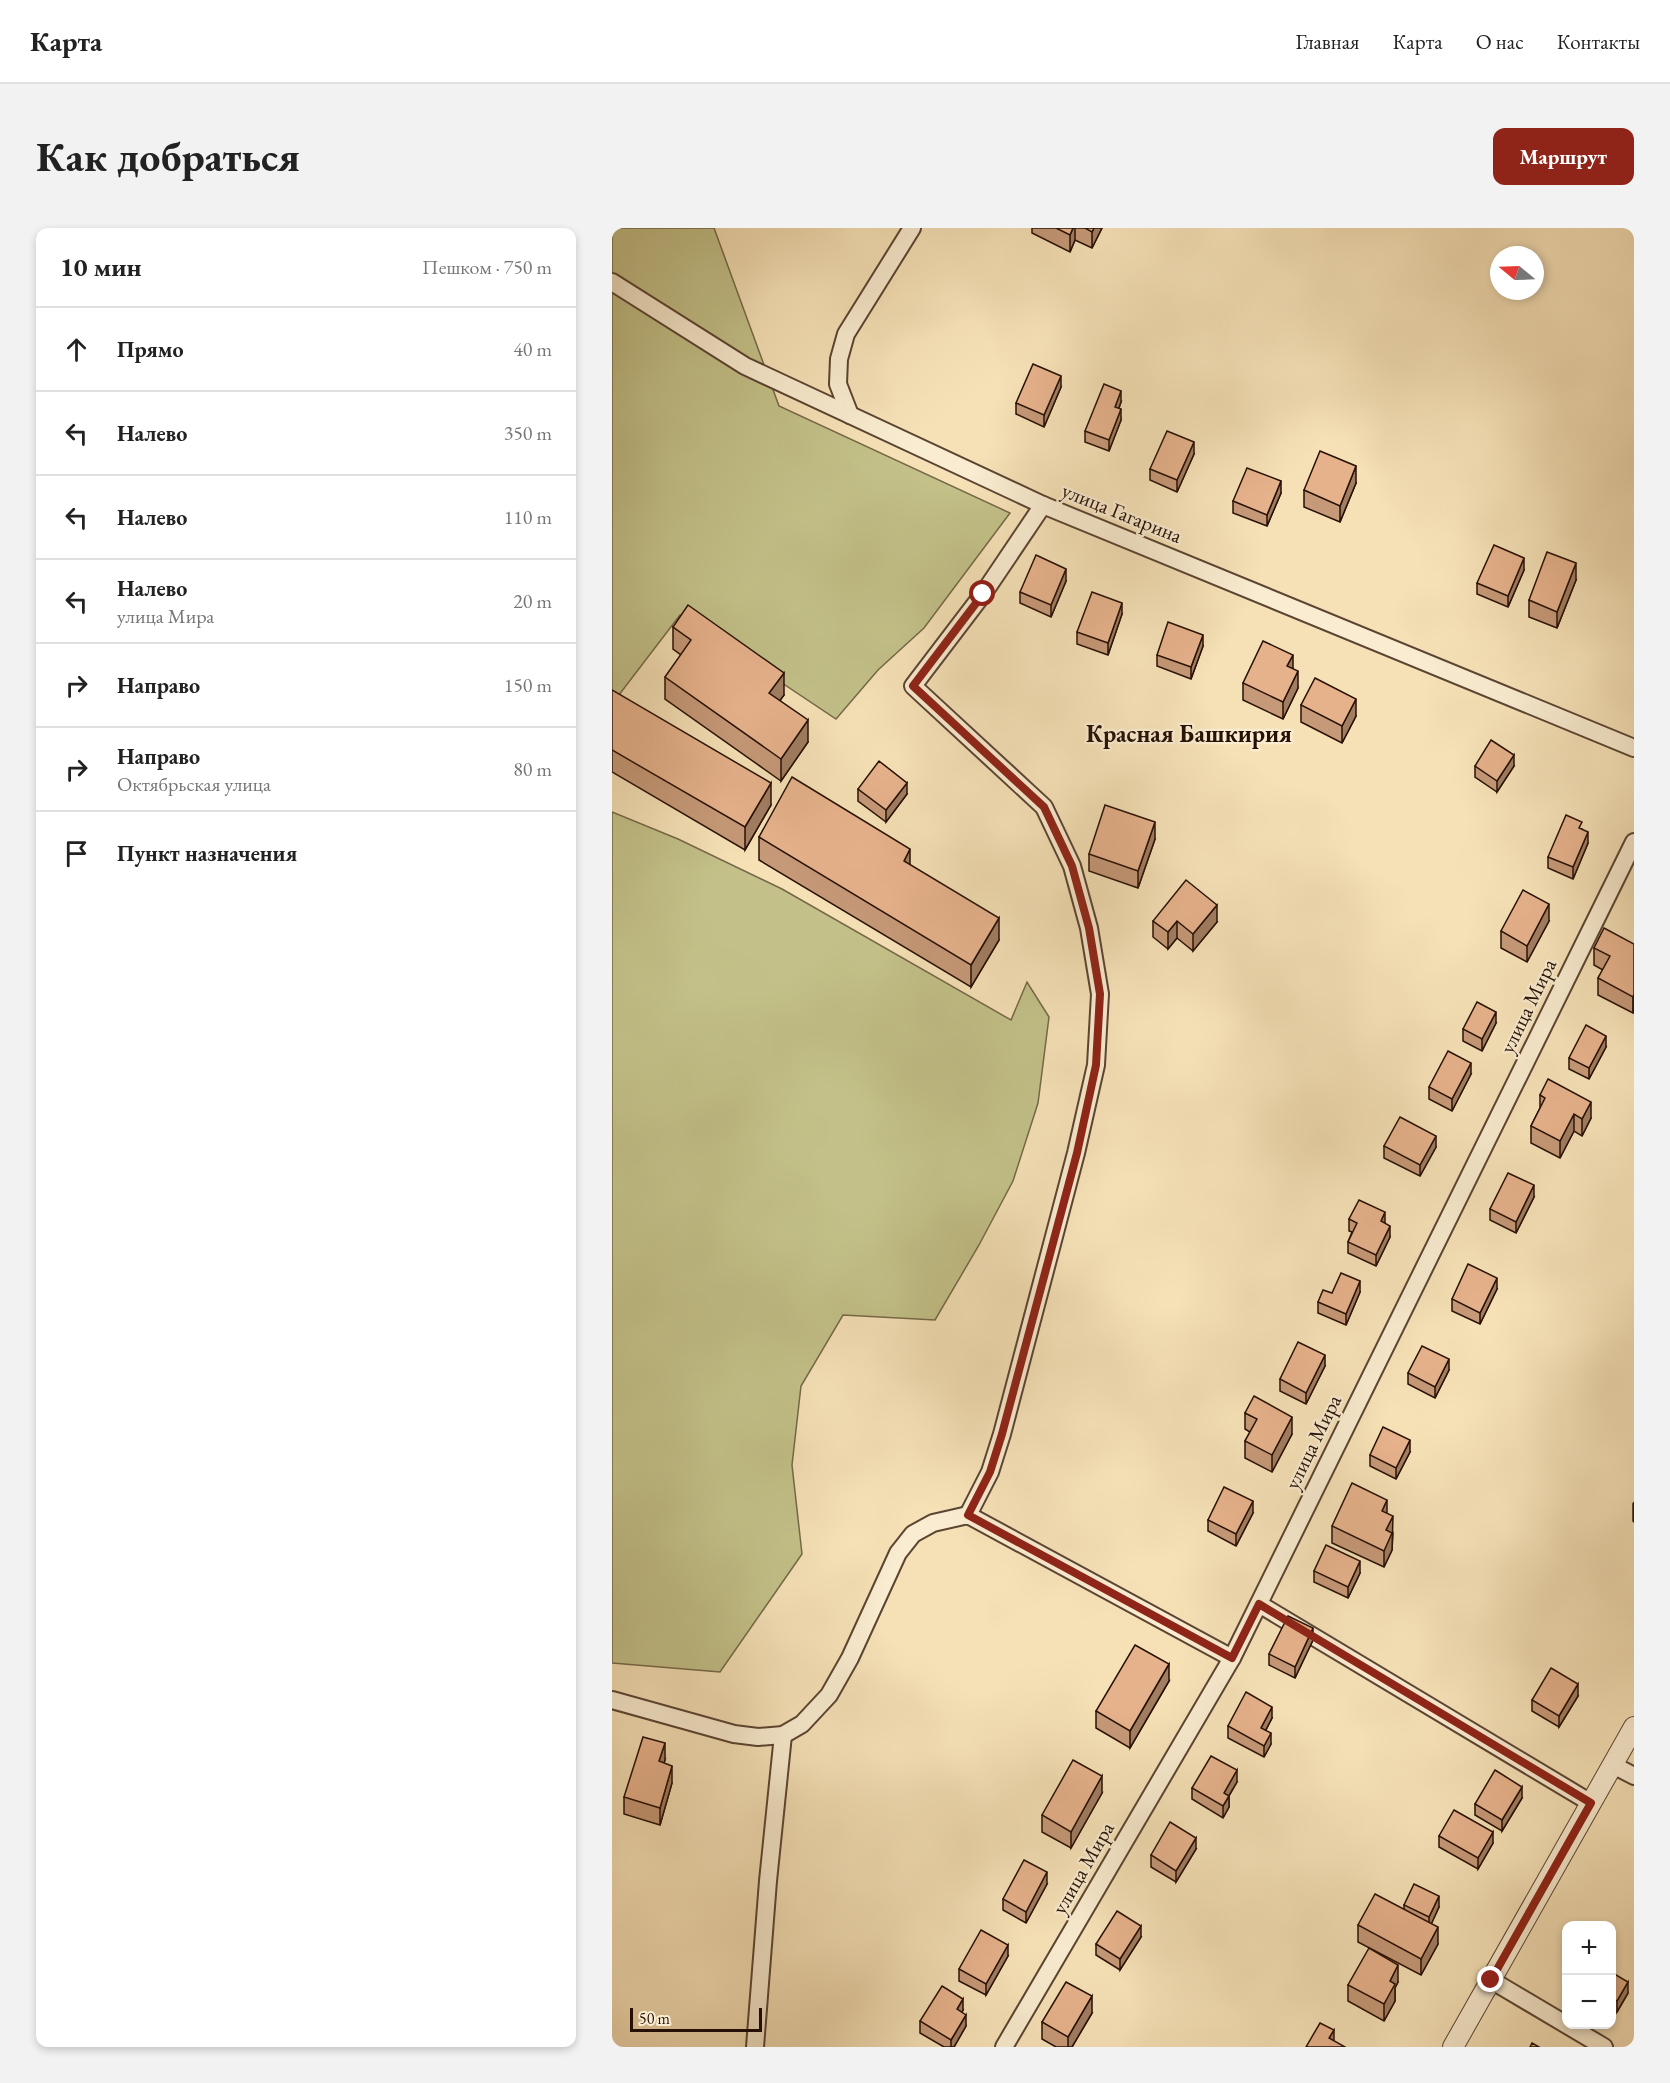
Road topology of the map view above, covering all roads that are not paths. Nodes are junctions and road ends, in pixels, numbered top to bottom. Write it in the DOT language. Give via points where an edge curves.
graph roads {
  1 [pos="912,228"];
  2 [pos="612,282"];
  3 [pos="850,415"];
  4 [pos="1043,505"];
  5 [pos="1634,748"];
  6 [pos="1634,842"];
  7 [pos="968,1515"];
  8 [pos="1259,1604"];
  9 [pos="1232,1658"];
  10 [pos="612,1700"];
  11 [pos="1634,1727"];
  12 [pos="783,1736"];
  13 [pos="1613,1765"];
  14 [pos="1634,1776"];
  15 [pos="1591,1803"];
  16 [pos="1491,1980"];
  17 [pos="755,2047"];
  18 [pos="1005,2047"];
  19 [pos="1453,2047"];
  20 [pos="1604,2047"];
  1 -- 3 [label="street" via="846,334 838,384"];
  2 -- 3 [label="street, улица Гагарина" via="745,366"];
  3 -- 4 [label="street, улица Гагарина"];
  4 -- 5 [label="street, улица Гагарина"];
  4 -- 7 [label="street" via="983,594 913,686 1044,807 1072,866 1089,928 1100,994 1096,1065 1077,1153 1002,1434 990,1472"];
  6 -- 8 [label="street, улица Мира"];
  7 -- 9 [label="street"];
  7 -- 12 [label="street" via="933,1523 913,1534 898,1553 829,1695 802,1724"];
  8 -- 9 [label="street, улица Мира"];
  8 -- 15 [label="street"];
  9 -- 18 [label="street, улица Мира"];
  10 -- 12 [label="street" via="734,1734"];
  11 -- 13 [label="street"];
  12 -- 17 [label="street"];
  13 -- 14 [label="street"];
  13 -- 15 [label="street"];
  15 -- 16 [label="street"];
  16 -- 19 [label="street"];
  16 -- 20 [label="street"];
}
